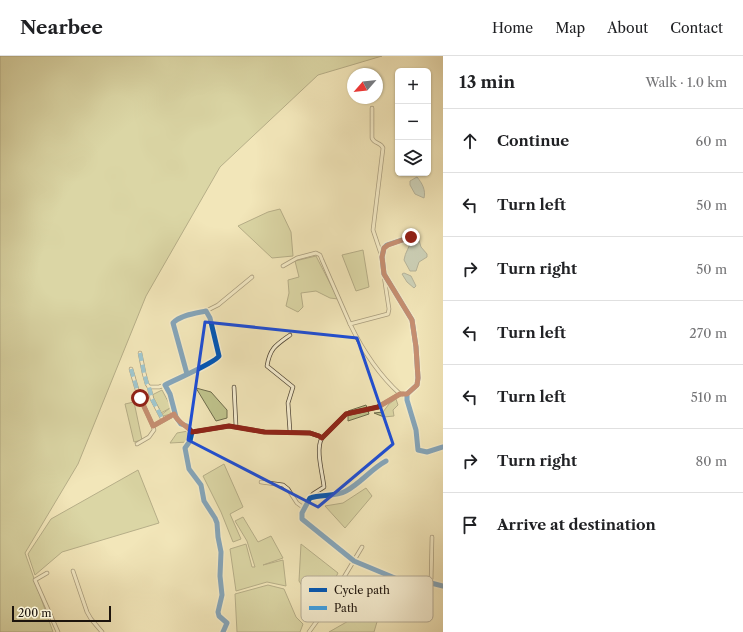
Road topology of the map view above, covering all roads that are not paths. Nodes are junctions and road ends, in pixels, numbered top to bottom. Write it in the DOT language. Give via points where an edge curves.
graph roads {
  1 [pos="372,108"];
  2 [pos="411,237"];
  3 [pos="382,257"];
  4 [pos="283,266"];
  5 [pos="384,274"];
  6 [pos="252,277"];
  7 [pos="206,310"];
  8 [pos="350,324"];
  9 [pos="290,335"];
  10 [pos="140,353"];
  11 [pos="131,369"];
  12 [pos="187,374"];
  13 [pos="165,385"];
  14 [pos="149,387"];
  15 [pos="234,388"];
  16 [pos="400,394"];
  17 [pos="407,394"];
  18 [pos="174,414"];
  19 [pos="163,420"];
  20 [pos="153,426"];
  21 [pos="236,426"];
  22 [pos="192,432"];
  23 [pos="290,432"];
  24 [pos="322,438"];
  25 [pos="136,444"];
  26 [pos="443,447"];
  27 [pos="386,461"];
  28 [pos="261,482"];
  29 [pos="310,498"];
  30 [pos="304,508"];
  31 [pos="432,537"];
  32 [pos="362,547"];
  33 [pos="354,561"];
  34 [pos="73,570"];
  35 [pos="47,572"];
  36 [pos="345,576"];
  37 [pos="390,576"];
  38 [pos="431,576"];
  39 [pos="433,584"];
  40 [pos="443,586"];
  41 [pos="316,622"];
  42 [pos="58,632"];
  43 [pos="102,632"];
  44 [pos="223,632"];
  45 [pos="309,632"];
  1 -- 3 [label="street" via="372,138 383,148 373,230"];
  2 -- 3 [label="street" via="388,245 384,248"];
  3 -- 5 [label="street"];
  4 -- 8 [label="street" via="297,258 318,253"];
  5 -- 8 [label="street" via="388,314"];
  5 -- 17 [label="street" via="413,326 418,378 417,385"];
  6 -- 7 [label="street" via="218,305"];
  7 -- 12 [label="street" via="219,356"];
  7 -- 12 [label="street" via="173,322"];
  8 -- 16 [label="street" via="361,345 387,382"];
  9 -- 23 [label="street" via="275,346 268,358 267,366 293,387 288,402"];
  10 -- 14 [label="street"];
  11 -- 20 [label="street" via="138,393"];
  12 -- 13 [label="street"];
  13 -- 14 [label="street"];
  13 -- 18 [label="street" via="170,394"];
  14 -- 19 [label="street"];
  15 -- 21 [label="street"];
  16 -- 17 [label="street"];
  16 -- 24 [label="street" via="378,407 346,414"];
  17 -- 26 [label="street" via="418,450 427,452"];
  18 -- 19 [label="street"];
  18 -- 22 [label="street" via="180,423"];
  19 -- 20 [label="street"];
  20 -- 25 [label="street" via="152,435"];
  21 -- 22 [label="street"];
  21 -- 23 [label="street" via="264,432"];
  22 -- 44 [label="street" via="185,448 189,470 201,485 204,501 217,523 222,595 218,612 227,624"];
  23 -- 24 [label="street" via="310,433"];
  24 -- 29 [label="street" via="319,449 324,488"];
  27 -- 29 [label="street" via="345,491"];
  28 -- 30 [label="street" via="283,485"];
  29 -- 30 [label="street"];
  30 -- 33 [label="street" via="302,519"];
  31 -- 38 [label="street"];
  32 -- 33 [label="street"];
  33 -- 36 [label="street"];
  33 -- 37 [label="street"];
  34 -- 43 [label="street" via="87,612"];
  35 -- 42 [label="street" via="35,580"];
  39 -- 40 [label="street"];
  41 -- 45 [label="street"];
}
